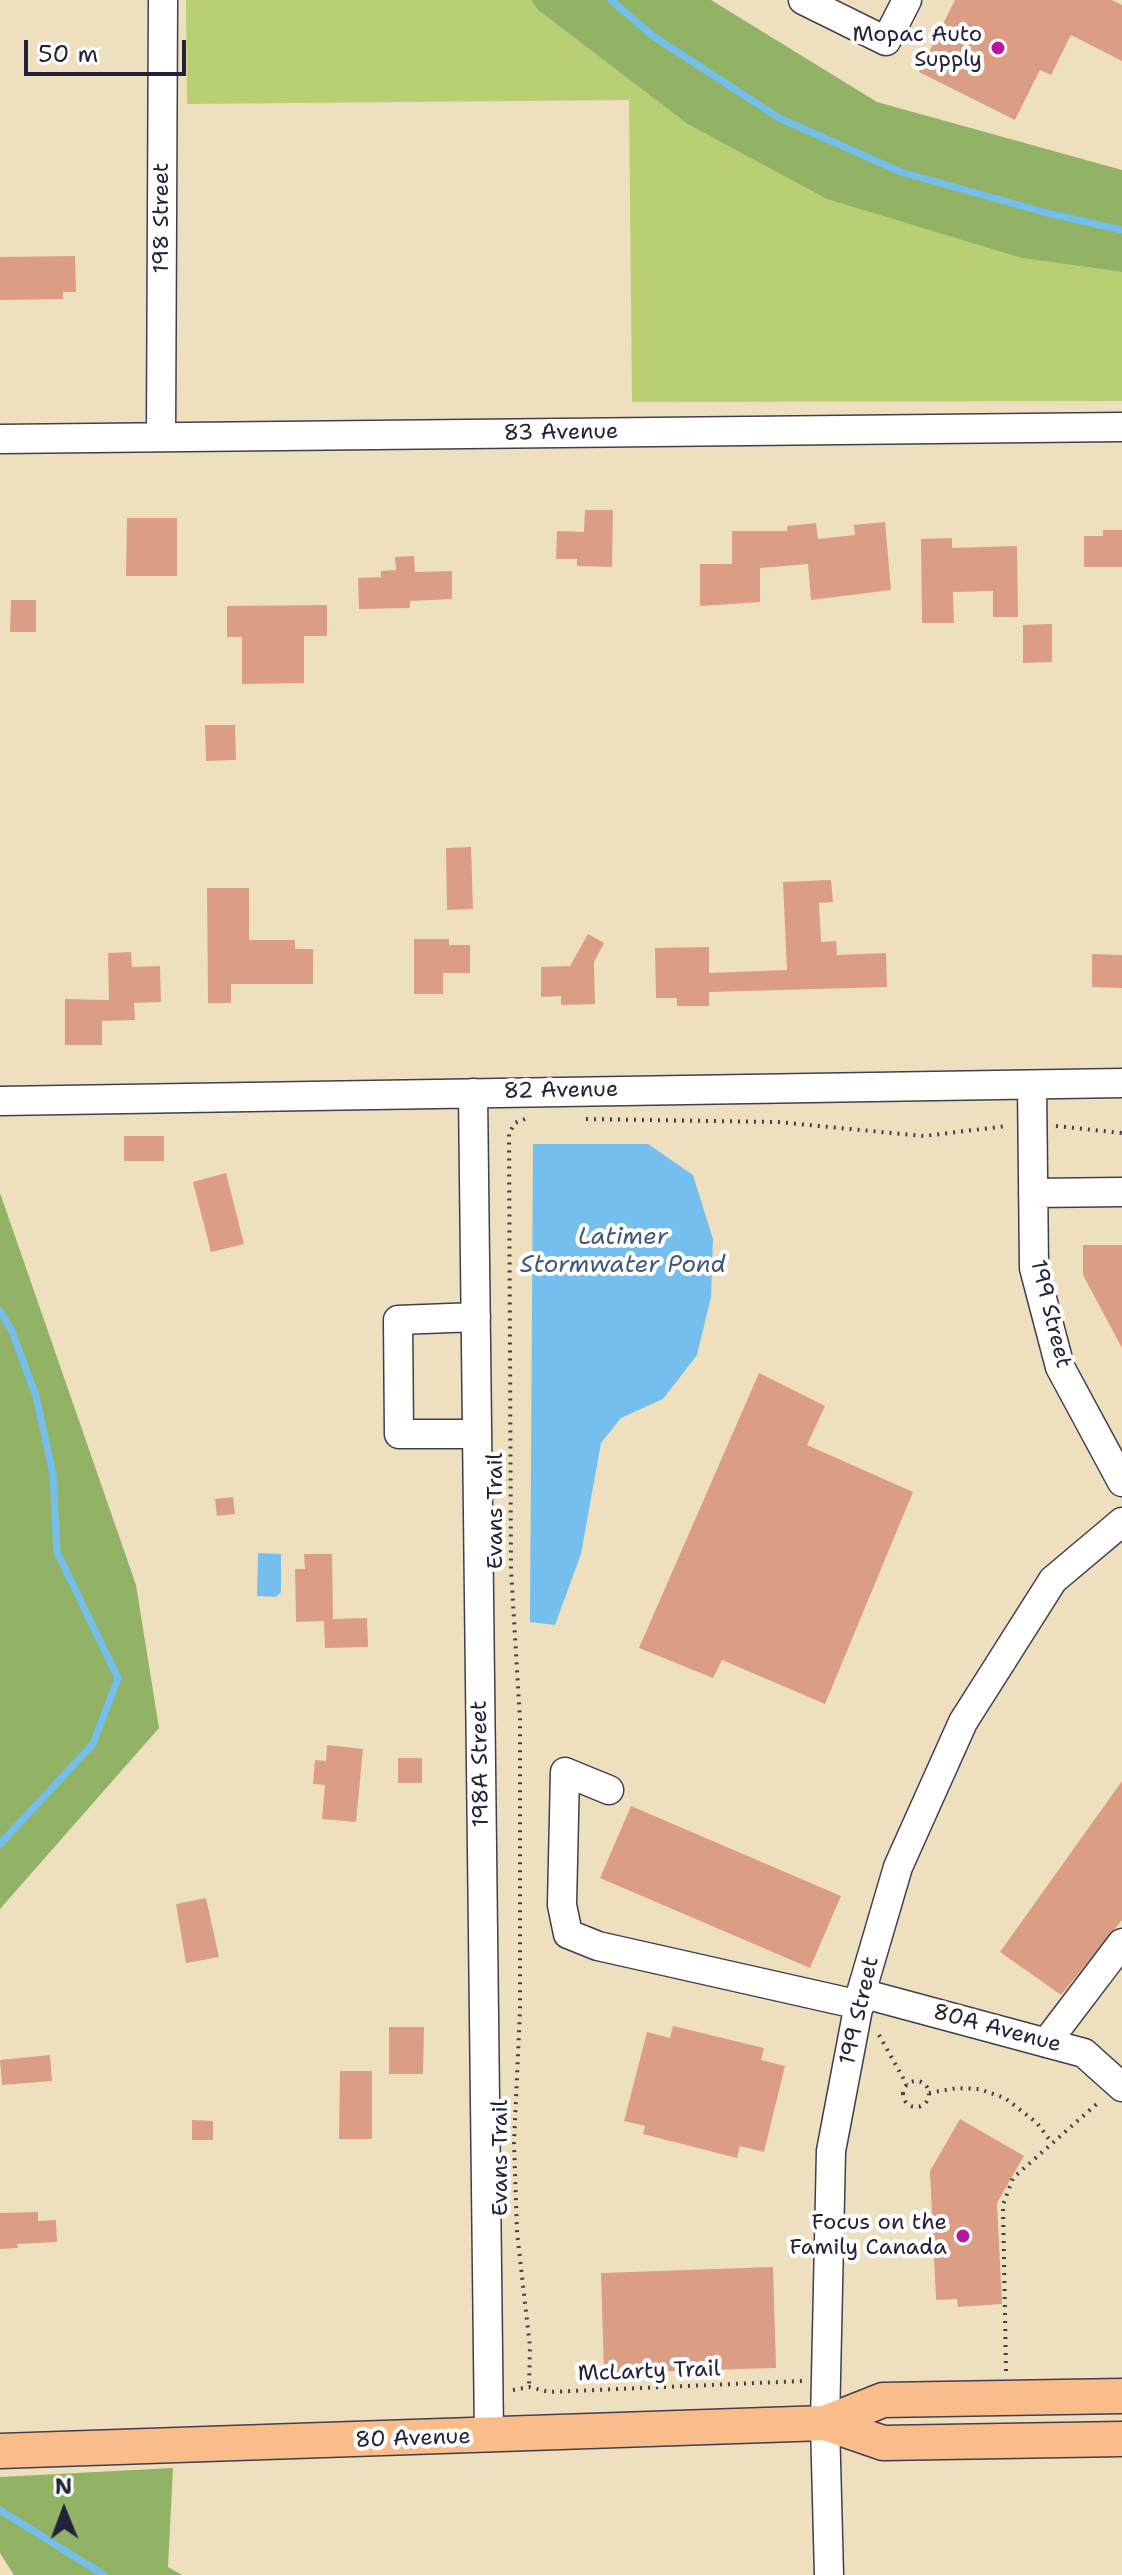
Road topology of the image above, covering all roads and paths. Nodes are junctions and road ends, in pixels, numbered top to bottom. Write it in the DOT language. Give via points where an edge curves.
graph roads {
  1 [pos="163,0"];
  2 [pos="907,0"];
  3 [pos="817,3"];
  4 [pos="1122,427"];
  5 [pos="161,436"];
  6 [pos="0,439"];
  7 [pos="1122,1083"];
  8 [pos="1032,1085"];
  9 [pos="473,1093"];
  10 [pos="0,1101"];
  11 [pos="540,1119"];
  12 [pos="571,1119"];
  13 [pos="1058,1126"];
  14 [pos="1000,1127"];
  15 [pos="1122,1133"];
  16 [pos="1122,1192"];
  17 [pos="1033,1193"];
  18 [pos="476,1317"];
  19 [pos="477,1434"];
  20 [pos="1122,1482"];
  21 [pos="1122,1522"];
  22 [pos="609,1790"];
  23 [pos="1122,1943"];
  24 [pos="865,2008"];
  25 [pos="1046,2043"];
  26 [pos="907,2085"];
  27 [pos="929,2093"];
  28 [pos="1112,2093"];
  29 [pos="1052,2143"];
  30 [pos="1006,2374"];
  31 [pos="788,2382"];
  32 [pos="529,2387"];
  33 [pos="513,2390"];
  34 [pos="1122,2396"];
  35 [pos="825,2423"];
  36 [pos="489,2436"];
  37 [pos="1122,2439"];
  38 [pos="0,2451"];
  39 [pos="829,2575"];
  1 -- 5 [label="street, 198 Street"];
  2 -- 3 [label="street" via="886,41"];
  4 -- 5 [label="street, 83 Avenue"];
  5 -- 6 [label="street, 83 Avenue"];
  7 -- 8 [label="street, 82 Avenue"];
  8 -- 9 [label="street, 82 Avenue"];
  8 -- 17 [label="street, 199 Street"];
  9 -- 10 [label="street, 82 Avenue"];
  9 -- 18 [label="street, 198A Street"];
  11 -- 32 [label="path, Evans Trail" via="515,1123 509,1133 511,1569 520,1720 520,2010 514,2143"];
  12 -- 14 [label="path" via="762,1121 924,1136"];
  13 -- 15 [label="path"];
  16 -- 17 [label="street"];
  17 -- 20 [label="street, 199 Street" via="1034,1268 1060,1367"];
  18 -- 19 [label="street, 198A Street"];
  18 -- 19 [label="street" via="398,1320 399,1434"];
  19 -- 36 [label="street, 198A Street"];
  21 -- 24 [label="street, 199 Street" via="1053,1580 963,1722 898,1867"];
  22 -- 24 [label="street, 80A Avenue" via="565,1772 562,1905 568,1934 598,1946"];
  23 -- 25 [label="street"];
  24 -- 25 [label="street, 80A Avenue"];
  24 -- 26 [label="path"];
  24 -- 35 [label="street, 199 Street" via="831,2151"];
  25 -- 28 [label="street, 80A Avenue" via="1084,2053"];
  26 -- 27 [label="path" via="922,2083"];
  26 -- 27 [label="path" via="903,2097 911,2106 924,2104"];
  27 -- 29 [label="path" via="968,2089 1005,2098 1023,2109"];
  28 -- 29 [label="path"];
  29 -- 30 [label="path" via="1013,2178 1003,2205"];
  31 -- 32 [label="path, McLarty Trail" via="549,2392"];
  32 -- 33 [label="path, McLarty Trail"];
  34 -- 35 [label="main road, 80 Avenue" via="883,2400"];
  35 -- 36 [label="main road, 80 Avenue"];
  35 -- 37 [label="main road, 80 Avenue" via="883,2443"];
  35 -- 39 [label="street, 199 Street"];
  36 -- 38 [label="main road, 80 Avenue"];
}
